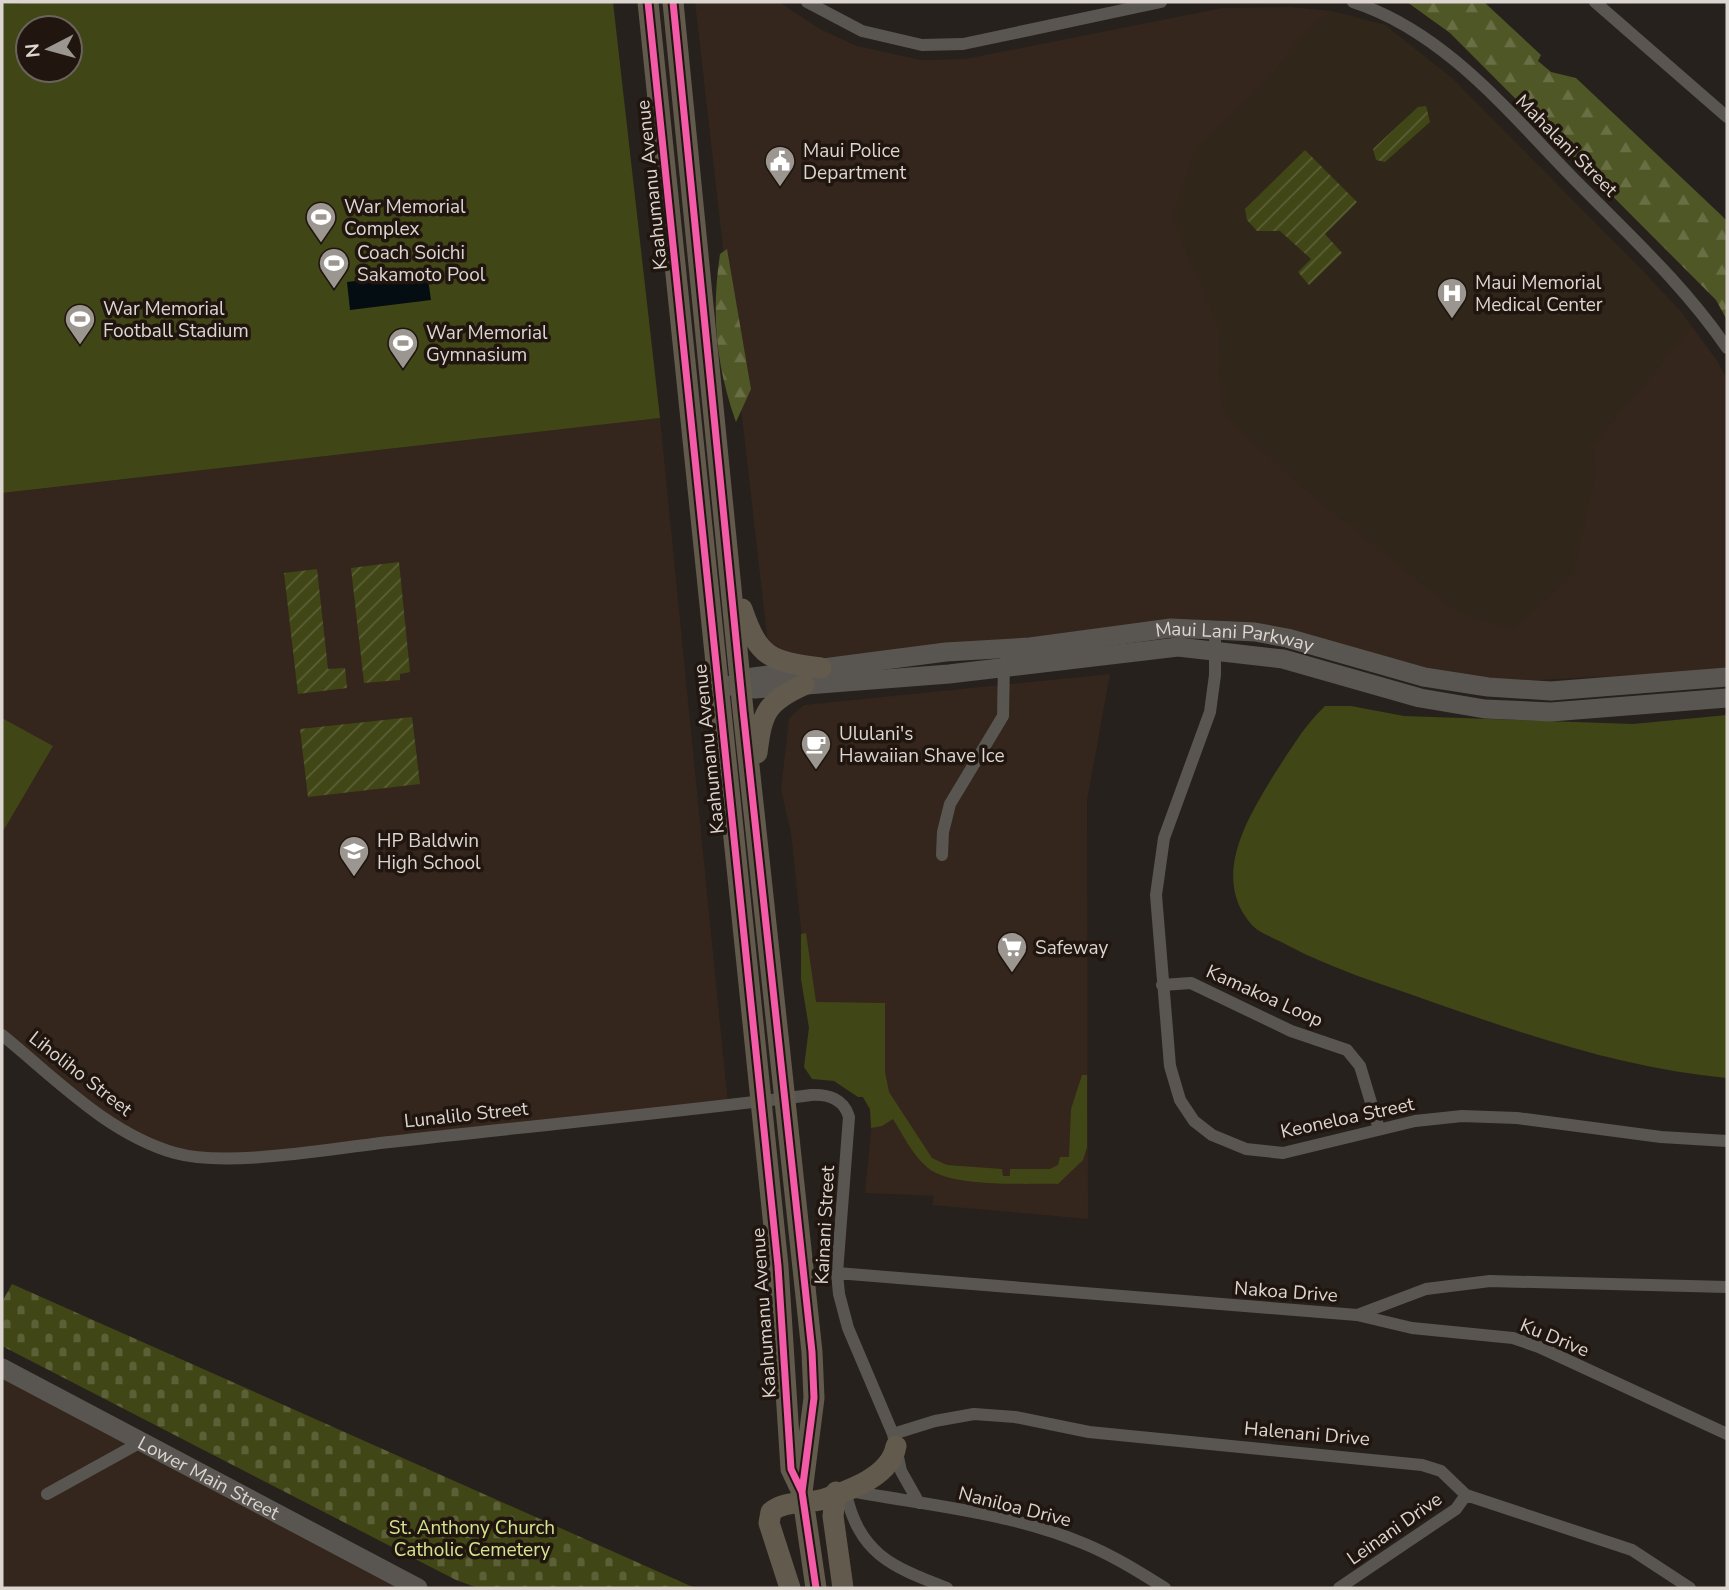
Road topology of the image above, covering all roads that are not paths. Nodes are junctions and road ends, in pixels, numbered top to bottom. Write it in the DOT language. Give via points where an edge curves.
graph roads {
  1 [pos="649,2"];
  2 [pos="673,2"];
  3 [pos="807,2"];
  4 [pos="1161,2"];
  5 [pos="1353,2"];
  6 [pos="1595,2"];
  7 [pos="1727,117"];
  8 [pos="1727,348"];
  9 [pos="729,568"];
  10 [pos="1215,629"];
  11 [pos="1215,650"];
  12 [pos="1003,658"];
  13 [pos="821,668"];
  14 [pos="1727,677"];
  15 [pos="741,684"];
  16 [pos="804,685"];
  17 [pos="716,690"];
  18 [pos="1727,698"];
  19 [pos="752,790"];
  20 [pos="943,855"];
  21 [pos="1162,985"];
  22 [pos="2,1035"];
  23 [pos="785,1097"];
  24 [pos="760,1100"];
  25 [pos="1379,1129"];
  26 [pos="1727,1141"];
  27 [pos="177,1154"];
  28 [pos="837,1273"];
  29 [pos="1727,1287"];
  30 [pos="807,1300"];
  31 [pos="1357,1315"];
  32 [pos="781,1324"];
  33 [pos="812,1352"];
  34 [pos="2,1367"];
  35 [pos="1727,1434"];
  36 [pos="895,1440"];
  37 [pos="141,1442"];
  38 [pos="802,1492"];
  39 [pos="47,1494"];
  40 [pos="835,1494"];
  41 [pos="1466,1495"];
  42 [pos="919,1503"];
  43 [pos="418,1588"];
  44 [pos="790,1588"];
  45 [pos="816,1588"];
  46 [pos="843,1588"];
  47 [pos="947,1588"];
  48 [pos="1165,1588"];
  49 [pos="1339,1588"];
  50 [pos="1690,1588"];
  1 -- 17 [label="main road, Kaahumanu Avenue"];
  2 -- 9 [label="main road, Kaahumanu Avenue"];
  3 -- 4 [label="street" via="862,31 922,45 963,44"];
  5 -- 8 [label="street, Mahalani Street" via="1405,24 1462,66 1656,262"];
  6 -- 7 [label="street"];
  9 -- 13 [label="main road" via="751,636 764,653 780,662"];
  9 -- 15 [label="main road, Kaahumanu Avenue"];
  10 -- 11 [label="street, Keoneloa Street"];
  10 -- 12 [label="main road, Maui Lani Parkway" via="1161,629"];
  10 -- 14 [label="main road, Maui Lani Parkway" via="1287,638 1424,677 1488,687 1551,691"];
  11 -- 12 [label="main road, Maui Lani Parkway" via="1178,647"];
  11 -- 18 [label="main road, Maui Lani Parkway" via="1283,659 1420,698 1485,709 1551,712"];
  11 -- 21 [label="street, Keoneloa Street" via="1210,712 1164,838 1156,895"];
  12 -- 13 [label="main road, Maui Lani Parkway"];
  12 -- 16 [label="main road, Maui Lani Parkway"];
  12 -- 20 [label="street" via="1003,716 950,804"];
  13 -- 15 [label="main road, Maui Lani Parkway" via="754,677"];
  15 -- 16 [label="main road, Maui Lani Parkway" via="755,689"];
  15 -- 17 [label="main road, Maui Lani Parkway"];
  15 -- 19 [label="main road, Kaahumanu Avenue"];
  16 -- 19 [label="main road" via="772,703 765,713"];
  17 -- 24 [label="main road, Kaahumanu Avenue"];
  19 -- 23 [label="main road, Kaahumanu Avenue"];
  21 -- 25 [label="street, Kamakoa Loop" via="1191,983 1291,1031 1347,1050 1360,1066"];
  21 -- 25 [label="street, Keoneloa Street" via="1170,1066 1180,1100 1194,1121 1212,1135 1246,1149 1283,1153"];
  22 -- 27 [label="street, Liholiho Street" via="104,1119 150,1145"];
  23 -- 24 [label="street, Kainani Street"];
  23 -- 28 [label="street, Kainani Street" via="822,1094 847,1110"];
  23 -- 30 [label="main road, Kaahumanu Avenue"];
  24 -- 27 [label="street, Lunalilo Street" via="232,1158"];
  24 -- 32 [label="main road, Kaahumanu Avenue"];
  25 -- 26 [label="street, Keoneloa Street" via="1462,1116"];
  28 -- 31 [label="street, Nakoa Drive"];
  28 -- 36 [label="street, Kainani Street" via="848,1328"];
  29 -- 31 [label="street, Nakoa Drive" via="1490,1281 1426,1289"];
  30 -- 32 [label="main road" via="800,1313"];
  30 -- 33 [label="main road, Kaahumanu Avenue"];
  31 -- 35 [label="street, Ku Drive" via="1412,1328 1513,1338"];
  32 -- 33 [label="main road" via="806,1340"];
  32 -- 38 [label="main road, Kaahumanu Avenue" via="791,1469"];
  33 -- 38 [label="main road, Kaahumanu Avenue" via="814,1398"];
  34 -- 37 [label="main road, Lower Main Street"];
  36 -- 40 [label="main road" via="888,1467"];
  36 -- 41 [label="street, Halenani Drive" via="960,1416 1016,1417 1089,1432 1392,1460 1441,1471"];
  36 -- 42 [label="street, Kainani Street" via="906,1482"];
  37 -- 39 [label="street"];
  37 -- 43 [label="main road, Lower Main Street"];
  38 -- 45 [label="main road, Kaahumanu Avenue"];
  40 -- 42 [label="street, Naniloa Drive"];
  40 -- 44 [label="main road" via="771,1512 769,1523"];
  40 -- 46 [label="main road" via="833,1516"];
  40 -- 47 [label="street" via="876,1553 902,1570"];
  41 -- 49 [label="street, Leinani Drive" via="1456,1509"];
  41 -- 50 [label="street, Halenani Drive" via="1620,1545"];
  42 -- 48 [label="street, Naniloa Drive" via="1020,1523 1084,1544"];
}
